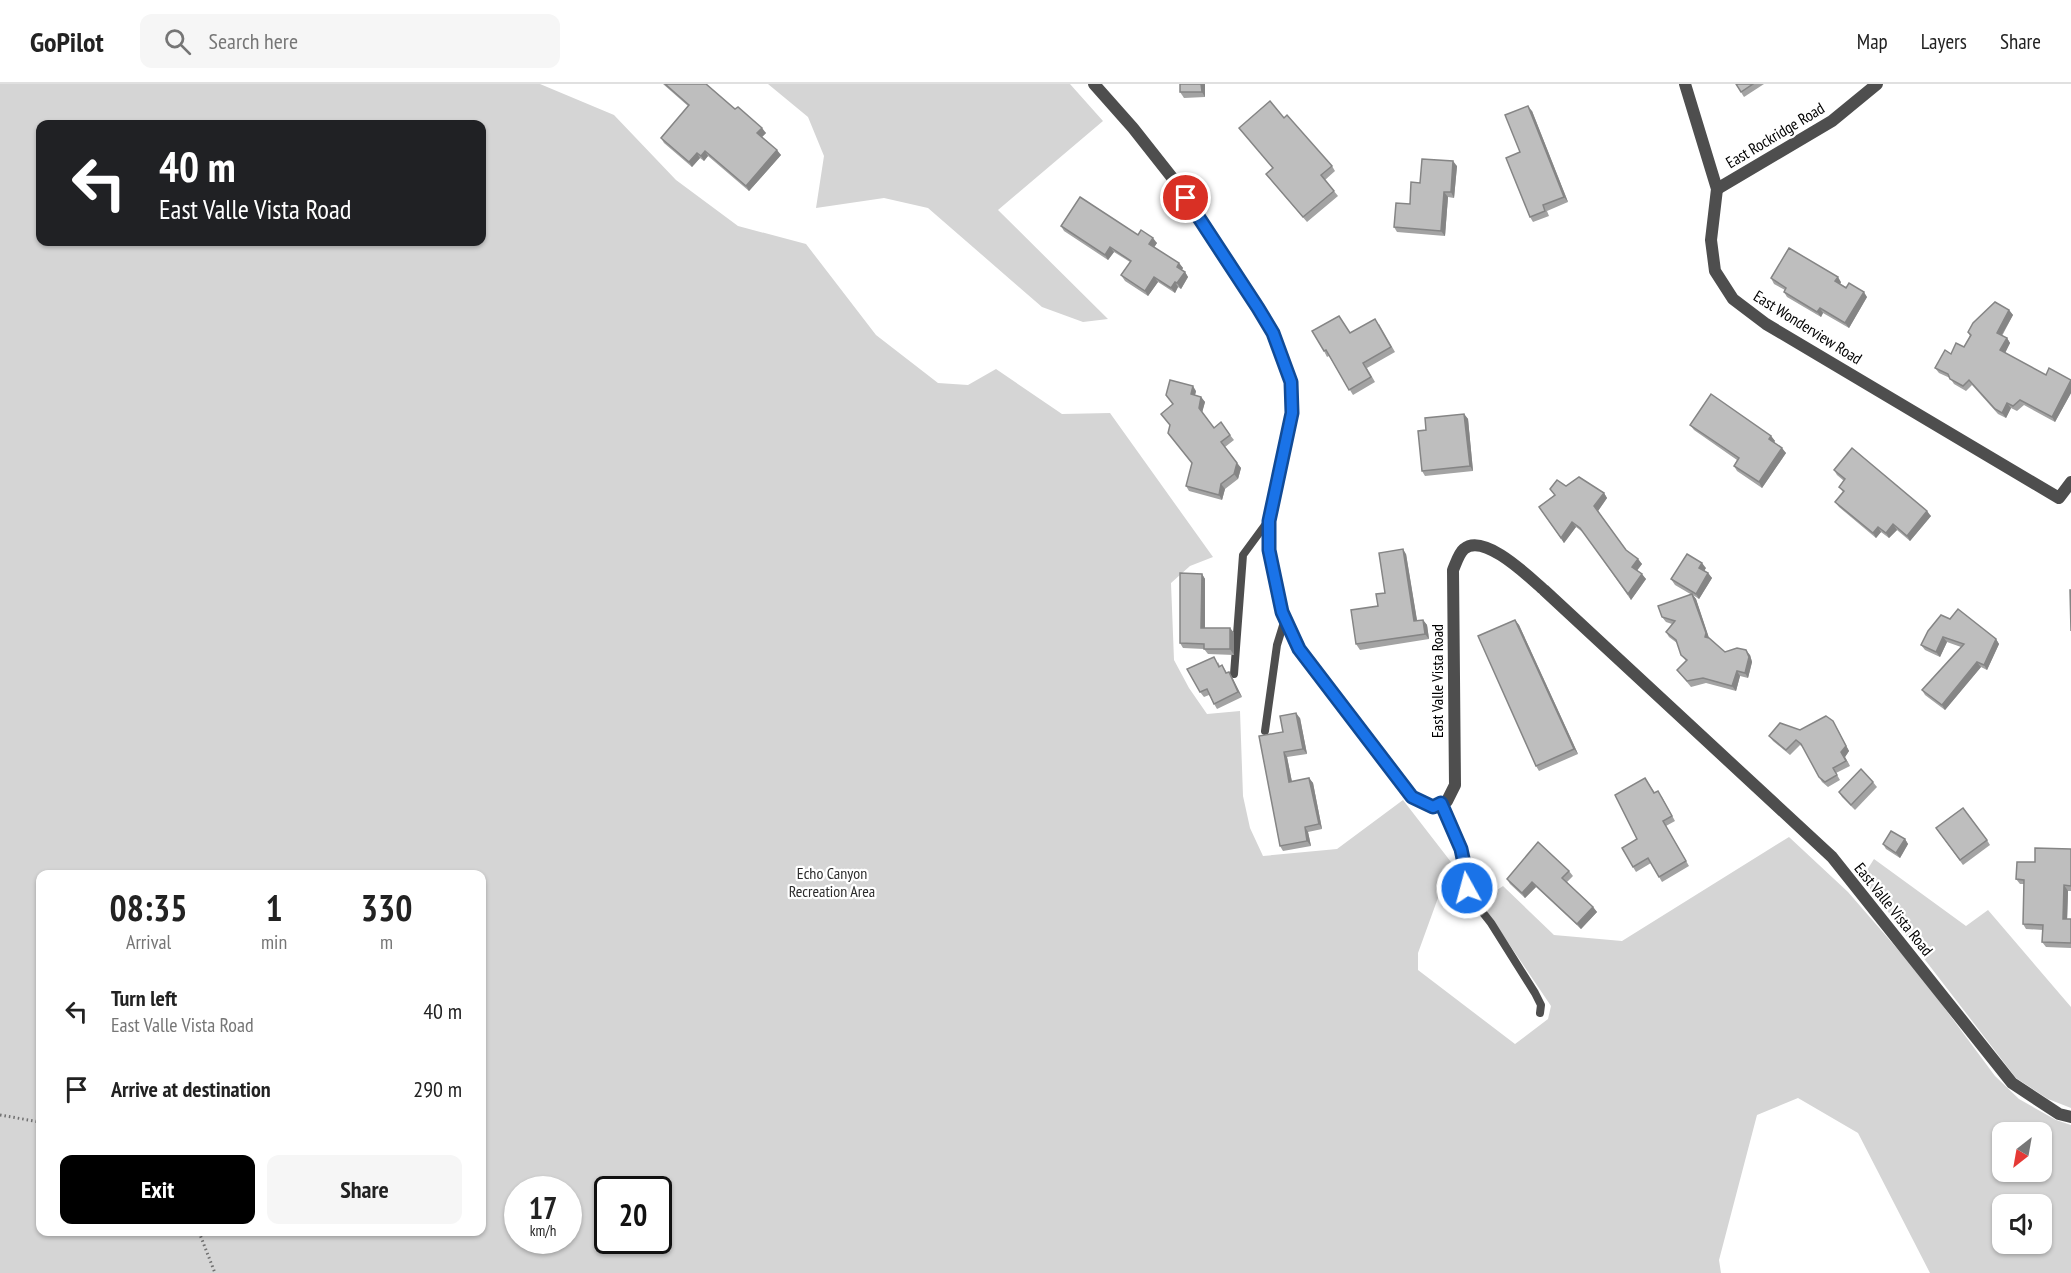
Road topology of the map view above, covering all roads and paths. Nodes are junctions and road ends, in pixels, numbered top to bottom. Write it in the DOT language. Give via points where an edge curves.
graph roads {
  1 [pos="1095,84"];
  2 [pos="1685,84"];
  3 [pos="1877,84"];
  4 [pos="1717,189"];
  5 [pos="2071,482"];
  6 [pos="1269,521"];
  7 [pos="1285,619"];
  8 [pos="1234,674"];
  9 [pos="1264,731"];
  10 [pos="1441,803"];
  11 [pos="1540,1013"];
  12 [pos="0,1115"];
  13 [pos="2071,1117"];
  14 [pos="36,1121"];
  15 [pos="200,1236"];
  16 [pos="214,1273"];
  1 -- 6 [label="street" via="1174,180 1273,333 1291,382 1292,413"];
  2 -- 4 [label="street, East Wonderview Road"];
  3 -- 4 [label="street, East Rockridge Road" via="1832,121"];
  4 -- 5 [label="street, East Wonderview Road" via="1711,240 1715,271 1733,299 1766,324 2059,498"];
  6 -- 7 [label="street" via="1269,550"];
  6 -- 8 [label="lane" via="1243,555"];
  7 -- 9 [label="lane" via="1277,645"];
  7 -- 10 [label="street" via="1299,649 1412,797 1433,807"];
  10 -- 11 [label="lane" via="1461,849 1469,895 1535,993"];
  10 -- 13 [label="street, East Valle Vista Road" via="1447,801 1455,785 1453,570 1463,550 1470,546 1486,547 1544,590 1832,857 2012,1083 2059,1114"];
  12 -- 14 [label="path"];
  15 -- 16 [label="path"];
}
